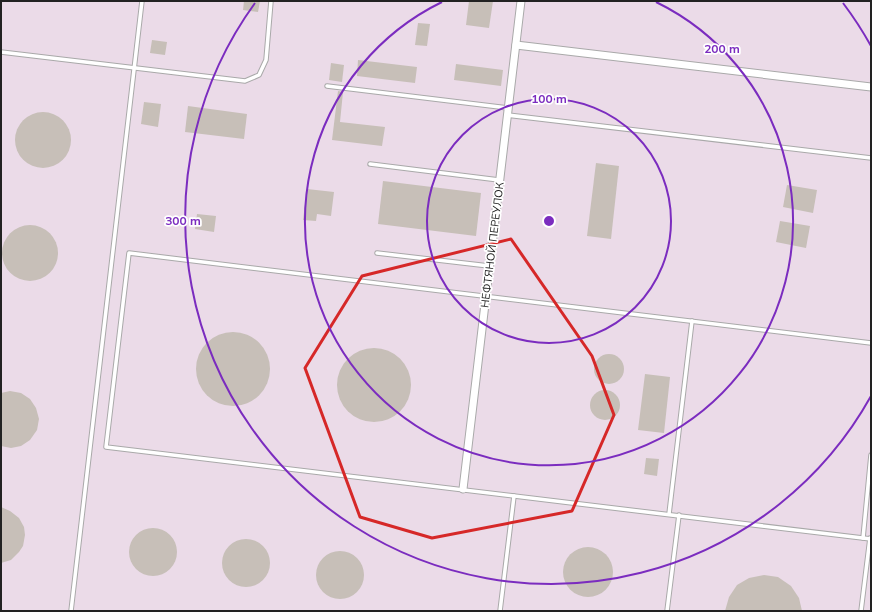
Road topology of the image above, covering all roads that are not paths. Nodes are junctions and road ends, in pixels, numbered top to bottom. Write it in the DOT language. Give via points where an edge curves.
graph roads {
  1 [pos="142,1"];
  2 [pos="272,1"];
  3 [pos="521,1"];
  4 [pos="516,45"];
  5 [pos="1,52"];
  6 [pos="135,68"];
  7 [pos="326,86"];
  8 [pos="871,87"];
  9 [pos="508,111"];
  10 [pos="871,158"];
  11 [pos="370,164"];
  12 [pos="499,180"];
  13 [pos="377,253"];
  14 [pos="489,266"];
  15 [pos="486,296"];
  16 [pos="692,321"];
  17 [pos="871,342"];
  18 [pos="871,455"];
  19 [pos="463,490"];
  20 [pos="514,496"];
  21 [pos="669,514"];
  22 [pos="679,515"];
  23 [pos="863,538"];
  24 [pos="870,538"];
  25 [pos="71,611"];
  26 [pos="500,611"];
  27 [pos="667,611"];
  28 [pos="861,611"];
  1 -- 6 [label="lane"];
  2 -- 6 [label="lane" via="266,60 259,75 245,81"];
  3 -- 4 [label="street, НЕФТЯНОЙ ПЕРЕУЛОК"];
  4 -- 8 [label="street"];
  4 -- 9 [label="street, НЕФТЯНОЙ ПЕРЕУЛОК"];
  5 -- 6 [label="lane"];
  6 -- 25 [label="lane"];
  7 -- 9 [label="lane"];
  9 -- 10 [label="lane"];
  9 -- 12 [label="street, НЕФТЯНОЙ ПЕРЕУЛОК"];
  11 -- 12 [label="lane"];
  12 -- 14 [label="street, НЕФТЯНОЙ ПЕРЕУЛОК"];
  13 -- 14 [label="lane"];
  14 -- 15 [label="street, НЕФТЯНОЙ ПЕРЕУЛОК"];
  15 -- 16 [label="lane"];
  15 -- 19 [label="street, НЕФТЯНОЙ ПЕРЕУЛОК"];
  15 -- 19 [label="lane" via="129,253 106,447"];
  16 -- 17 [label="lane"];
  16 -- 21 [label="lane"];
  18 -- 23 [label="lane"];
  19 -- 20 [label="lane"];
  20 -- 21 [label="lane"];
  20 -- 26 [label="lane"];
  21 -- 22 [label="lane"];
  22 -- 23 [label="lane"];
  22 -- 27 [label="lane"];
  23 -- 24 [label="lane"];
  24 -- 28 [label="lane"];
}
